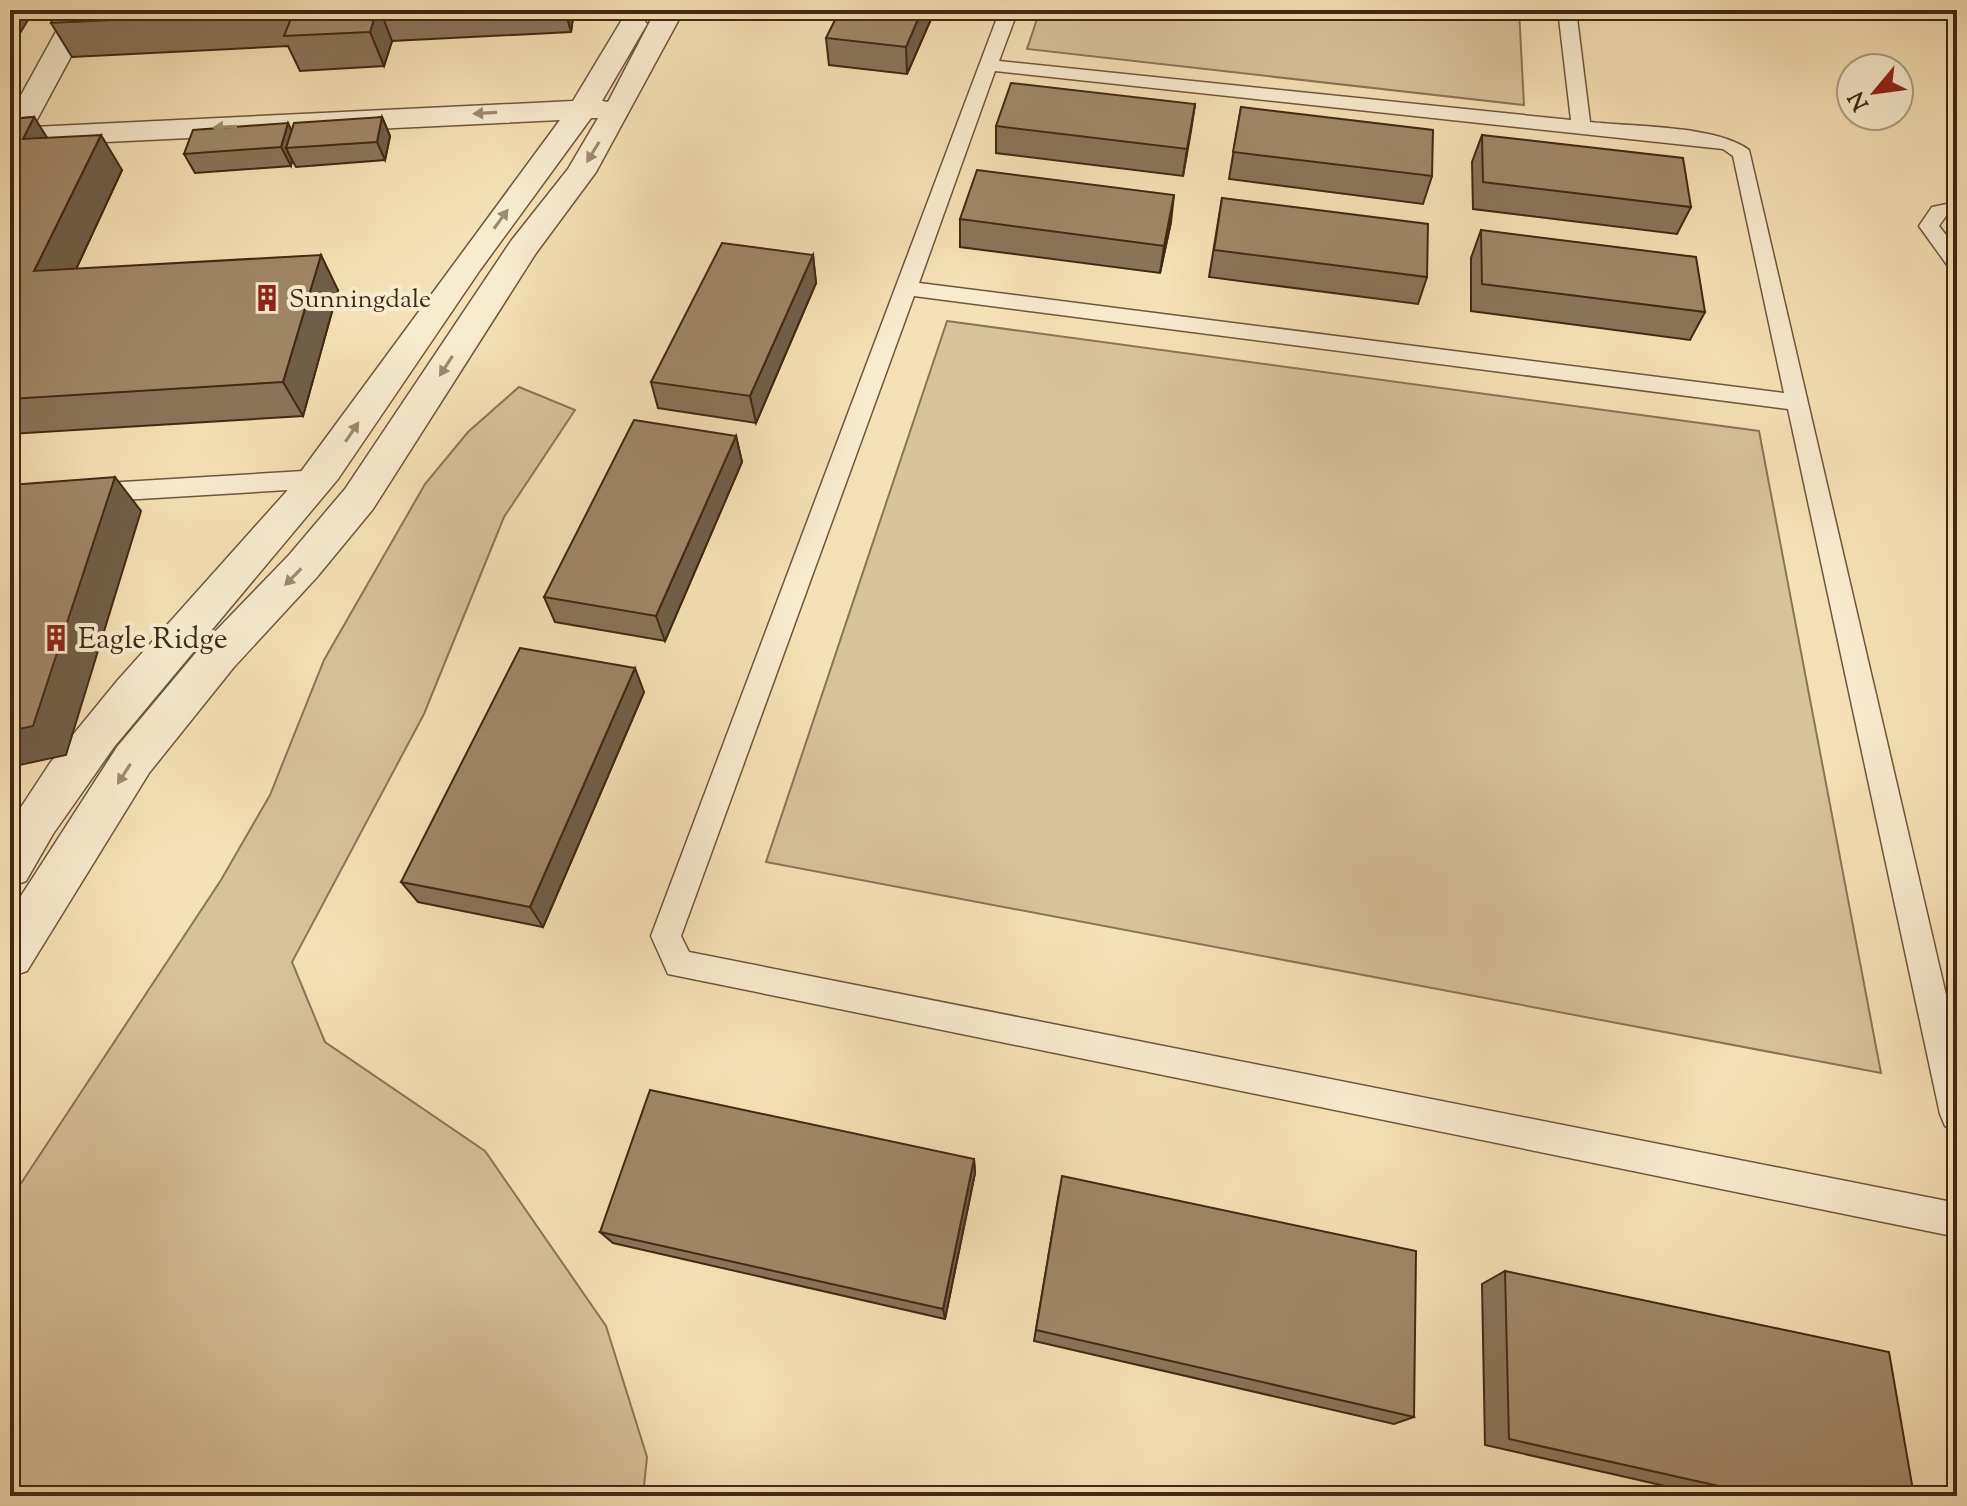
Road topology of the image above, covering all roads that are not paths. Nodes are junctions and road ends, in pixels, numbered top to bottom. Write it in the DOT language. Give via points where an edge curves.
graph roads {
  1 [pos="82,10"];
  2 [pos="639,10"];
  3 [pos="670,10"];
  4 [pos="1009,10"];
  5 [pos="1567,10"];
  6 [pos="989,65"];
  7 [pos="457,88"];
  8 [pos="600,92"];
  9 [pos="29,111"];
  10 [pos="1581,126"];
  11 [pos="12,140"];
  12 [pos="1957,208"];
  13 [pos="1957,264"];
  14 [pos="906,288"];
  15 [pos="1799,403"];
  16 [pos="320,479"];
  17 [pos="72,494"];
  18 [pos="10,866"];
  19 [pos="10,955"];
  20 [pos="1957,1114"];
  21 [pos="1957,1220"];
  1 -- 9 [label="street"];
  2 -- 8 [label="street"];
  3 -- 8 [label="street"];
  4 -- 6 [label="lane"];
  5 -- 10 [label="lane"];
  6 -- 10 [label="lane"];
  6 -- 14 [label="lane"];
  7 -- 9 [label="street"];
  8 -- 11 [label="street, one-way"];
  16 -- 8 [label="street, one-way" via="465,267"];
  8 -- 19 [label="street, one-way" via="581,172 523,248 359,499 133,760"];
  9 -- 11 [label="street"];
  10 -- 15 [label="lane" via="1714,141 1742,154"];
  12 -- 13 [label="lane" via="1943,208 1931,216 1929,226"];
  14 -- 15 [label="lane"];
  14 -- 21 [label="lane" via="666,936 679,964"];
  15 -- 20 [label="lane"];
  16 -- 17 [label="lane"];
  16 -- 18 [label="street" via="81,757"];
}
